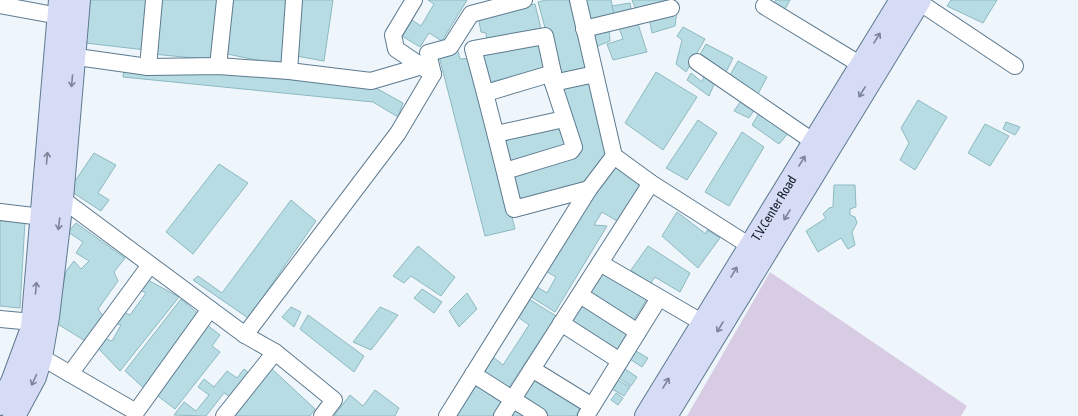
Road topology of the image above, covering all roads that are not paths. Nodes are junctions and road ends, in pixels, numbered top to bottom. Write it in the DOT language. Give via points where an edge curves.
graph roads {
  1 [pos="79,0"];
  2 [pos="154,0"];
  3 [pos="225,0"];
  4 [pos="294,0"];
  5 [pos="414,0"];
  6 [pos="524,0"];
  7 [pos="578,0"];
  8 [pos="913,1"];
  9 [pos="0,4"];
  10 [pos="764,6"];
  11 [pos="59,8"];
  12 [pos="671,8"];
  13 [pos="584,29"];
  14 [pos="65,55"];
  15 [pos="696,62"];
  16 [pos="861,65"];
  17 [pos="218,66"];
  18 [pos="1015,66"];
  19 [pos="148,67"];
  20 [pos="427,70"];
  21 [pos="289,71"];
  22 [pos="595,74"];
  23 [pos="553,78"];
  24 [pos="486,92"];
  25 [pos="564,119"];
  26 [pos="496,134"];
  27 [pos="814,142"];
  28 [pos="614,156"];
  29 [pos="505,171"];
  30 [pos="651,183"];
  31 [pos="589,189"];
  32 [pos="49,204"];
  33 [pos="0,212"];
  34 [pos="750,246"];
  35 [pos="600,263"];
  36 [pos="150,265"];
  37 [pos="580,295"];
  38 [pos="659,298"];
  39 [pos="210,309"];
  40 [pos="0,319"];
  41 [pos="33,322"];
  42 [pos="561,323"];
  43 [pos="703,323"];
  44 [pos="638,332"];
  45 [pos="245,335"];
  46 [pos="275,352"];
  47 [pos="41,357"];
  48 [pos="620,361"];
  49 [pos="532,369"];
  50 [pos="70,374"];
  51 [pos="473,374"];
  52 [pos="512,400"];
  53 [pos="0,404"];
  54 [pos="589,411"];
  55 [pos="14,416"];
  56 [pos="224,416"];
  57 [pos="322,416"];
  58 [pos="447,416"];
  59 [pos="502,416"];
  60 [pos="539,416"];
  61 [pos="646,416"];
  62 [pos="666,416"];
  1 -- 14 [label="street"];
  2 -- 19 [label="street"];
  3 -- 17 [label="street"];
  4 -- 21 [label="street"];
  5 -- 20 [label="street" via="393,35 396,49"];
  6 -- 20 [label="street" via="471,14 450,47 428,53"];
  7 -- 13 [label="street"];
  16 -- 8 [label="street, T.V.Center Road, one-way"];
  8 -- 18 [label="street"];
  8 -- 62 [label="street, T.V.Center Road, one-way"];
  9 -- 11 [label="street"];
  10 -- 16 [label="street"];
  11 -- 14 [label="street"];
  12 -- 13 [label="street"];
  13 -- 22 [label="street"];
  14 -- 19 [label="street"];
  14 -- 32 [label="street"];
  15 -- 27 [label="street"];
  16 -- 27 [label="street, T.V.Center Road"];
  17 -- 19 [label="street"];
  17 -- 21 [label="street"];
  20 -- 21 [label="street" via="371,81"];
  20 -- 45 [label="street" via="398,133"];
  22 -- 23 [label="street"];
  22 -- 28 [label="street"];
  23 -- 24 [label="street"];
  23 -- 24 [label="street" via="545,36 473,49"];
  23 -- 25 [label="street"];
  24 -- 26 [label="street"];
  25 -- 26 [label="street"];
  25 -- 29 [label="street" via="574,147 571,151"];
  26 -- 29 [label="street"];
  34 -- 27 [label="street, T.V.Center Road, one-way"];
  28 -- 30 [label="street"];
  28 -- 31 [label="street"];
  29 -- 31 [label="street" via="514,209"];
  30 -- 34 [label="street"];
  30 -- 35 [label="street"];
  31 -- 51 [label="street"];
  32 -- 33 [label="street"];
  32 -- 36 [label="street"];
  41 -- 32 [label="street, one-way"];
  32 -- 47 [label="street, one-way"];
  43 -- 34 [label="street, T.V.Center Road, one-way"];
  35 -- 37 [label="street"];
  35 -- 38 [label="street"];
  36 -- 39 [label="street"];
  36 -- 50 [label="street"];
  37 -- 42 [label="street"];
  37 -- 44 [label="street"];
  38 -- 43 [label="street"];
  38 -- 44 [label="street"];
  39 -- 45 [label="street"];
  39 -- 50 [label="street" via="136,412"];
  40 -- 41 [label="street"];
  41 -- 53 [label="street" via="12,382"];
  42 -- 48 [label="street"];
  42 -- 49 [label="street"];
  61 -- 43 [label="street, T.V.Center Road, one-way"];
  44 -- 48 [label="street"];
  45 -- 46 [label="street"];
  46 -- 56 [label="street"];
  46 -- 57 [label="street" via="334,400"];
  47 -- 50 [label="street"];
  47 -- 55 [label="street, one-way" via="35,377"];
  48 -- 54 [label="street"];
  49 -- 52 [label="street"];
  49 -- 54 [label="street"];
  51 -- 52 [label="street"];
  51 -- 58 [label="street"];
  52 -- 59 [label="street"];
  52 -- 60 [label="street"];
}
